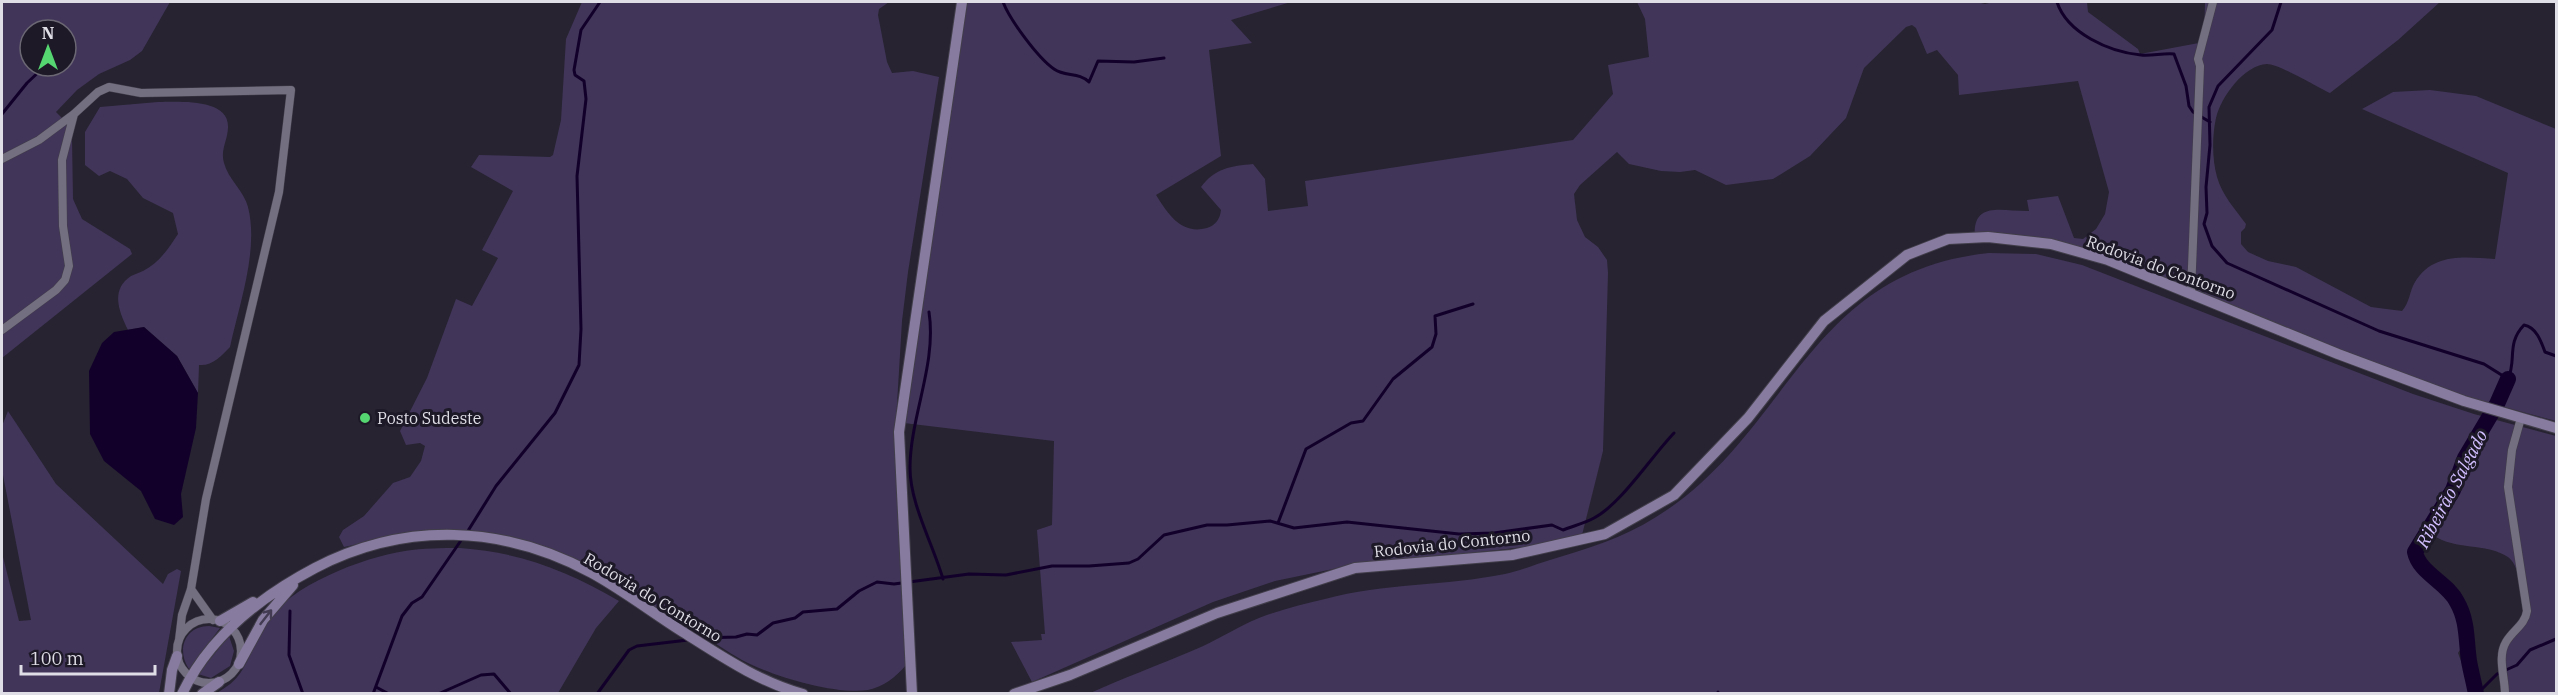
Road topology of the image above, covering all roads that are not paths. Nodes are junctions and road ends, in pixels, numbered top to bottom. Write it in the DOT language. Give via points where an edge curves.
graph roads {
  1 [pos="962,2"];
  2 [pos="2213,2"];
  3 [pos="74,114"];
  4 [pos="2,159"];
  5 [pos="2191,292"];
  6 [pos="2,330"];
  7 [pos="2521,418"];
  8 [pos="2556,428"];
  9 [pos="300,576"];
  10 [pos="191,589"];
  11 [pos="216,620"];
  12 [pos="231,627"];
  13 [pos="179,640"];
  14 [pos="177,656"];
  15 [pos="239,664"];
  16 [pos="190,678"];
  17 [pos="219,682"];
  18 [pos="169,693"];
  19 [pos="182,693"];
  20 [pos="202,693"];
  21 [pos="803,693"];
  22 [pos="912,693"];
  23 [pos="1014,693"];
  24 [pos="2505,693"];
  1 -- 22 [label="main road" via="899,432"];
  2 -- 5 [label="street" via="2198,59"];
  3 -- 4 [label="street" via="39,140"];
  3 -- 6 [label="street" via="62,160 63,226 69,266 65,280"];
  3 -- 10 [label="street" via="109,87 141,93 291,90 279,192 206,499"];
  5 -- 7 [label="main road, Rodovia do Contorno" via="2338,354"];
  5 -- 23 [label="main road, Rodovia do Contorno" via="2108,260 2051,244 1988,237 1948,239 1907,255 1824,321 1748,418 1674,495 1605,534 1512,555 1355,568 1217,613 1070,675"];
  7 -- 8 [label="main road, Rodovia do Contorno"];
  7 -- 24 [label="street" via="2512,450 2508,496 2527,611 2503,650"];
  9 -- 11 [label="main road"];
  9 -- 12 [label="main road, Rodovia do Contorno"];
  15 -- 9 [label="main road, one-way" via="263,620"];
  9 -- 21 [label="main road, Rodovia do Contorno" via="344,554 391,539 477,535 533,548 592,573 738,666"];
  10 -- 11 [label="street"];
  10 -- 13 [label="street"];
  11 -- 12 [label="street"];
  11 -- 13 [label="street" via="191,624"];
  12 -- 15 [label="street" via="240,643"];
  12 -- 16 [label="main road, Rodovia do Contorno"];
  13 -- 14 [label="street"];
  14 -- 16 [label="street"];
  14 -- 18 [label="main road"];
  15 -- 17 [label="street"];
  16 -- 17 [label="street" via="201,683"];
  16 -- 19 [label="main road, Rodovia do Contorno"];
  17 -- 20 [label="main road"];
}
